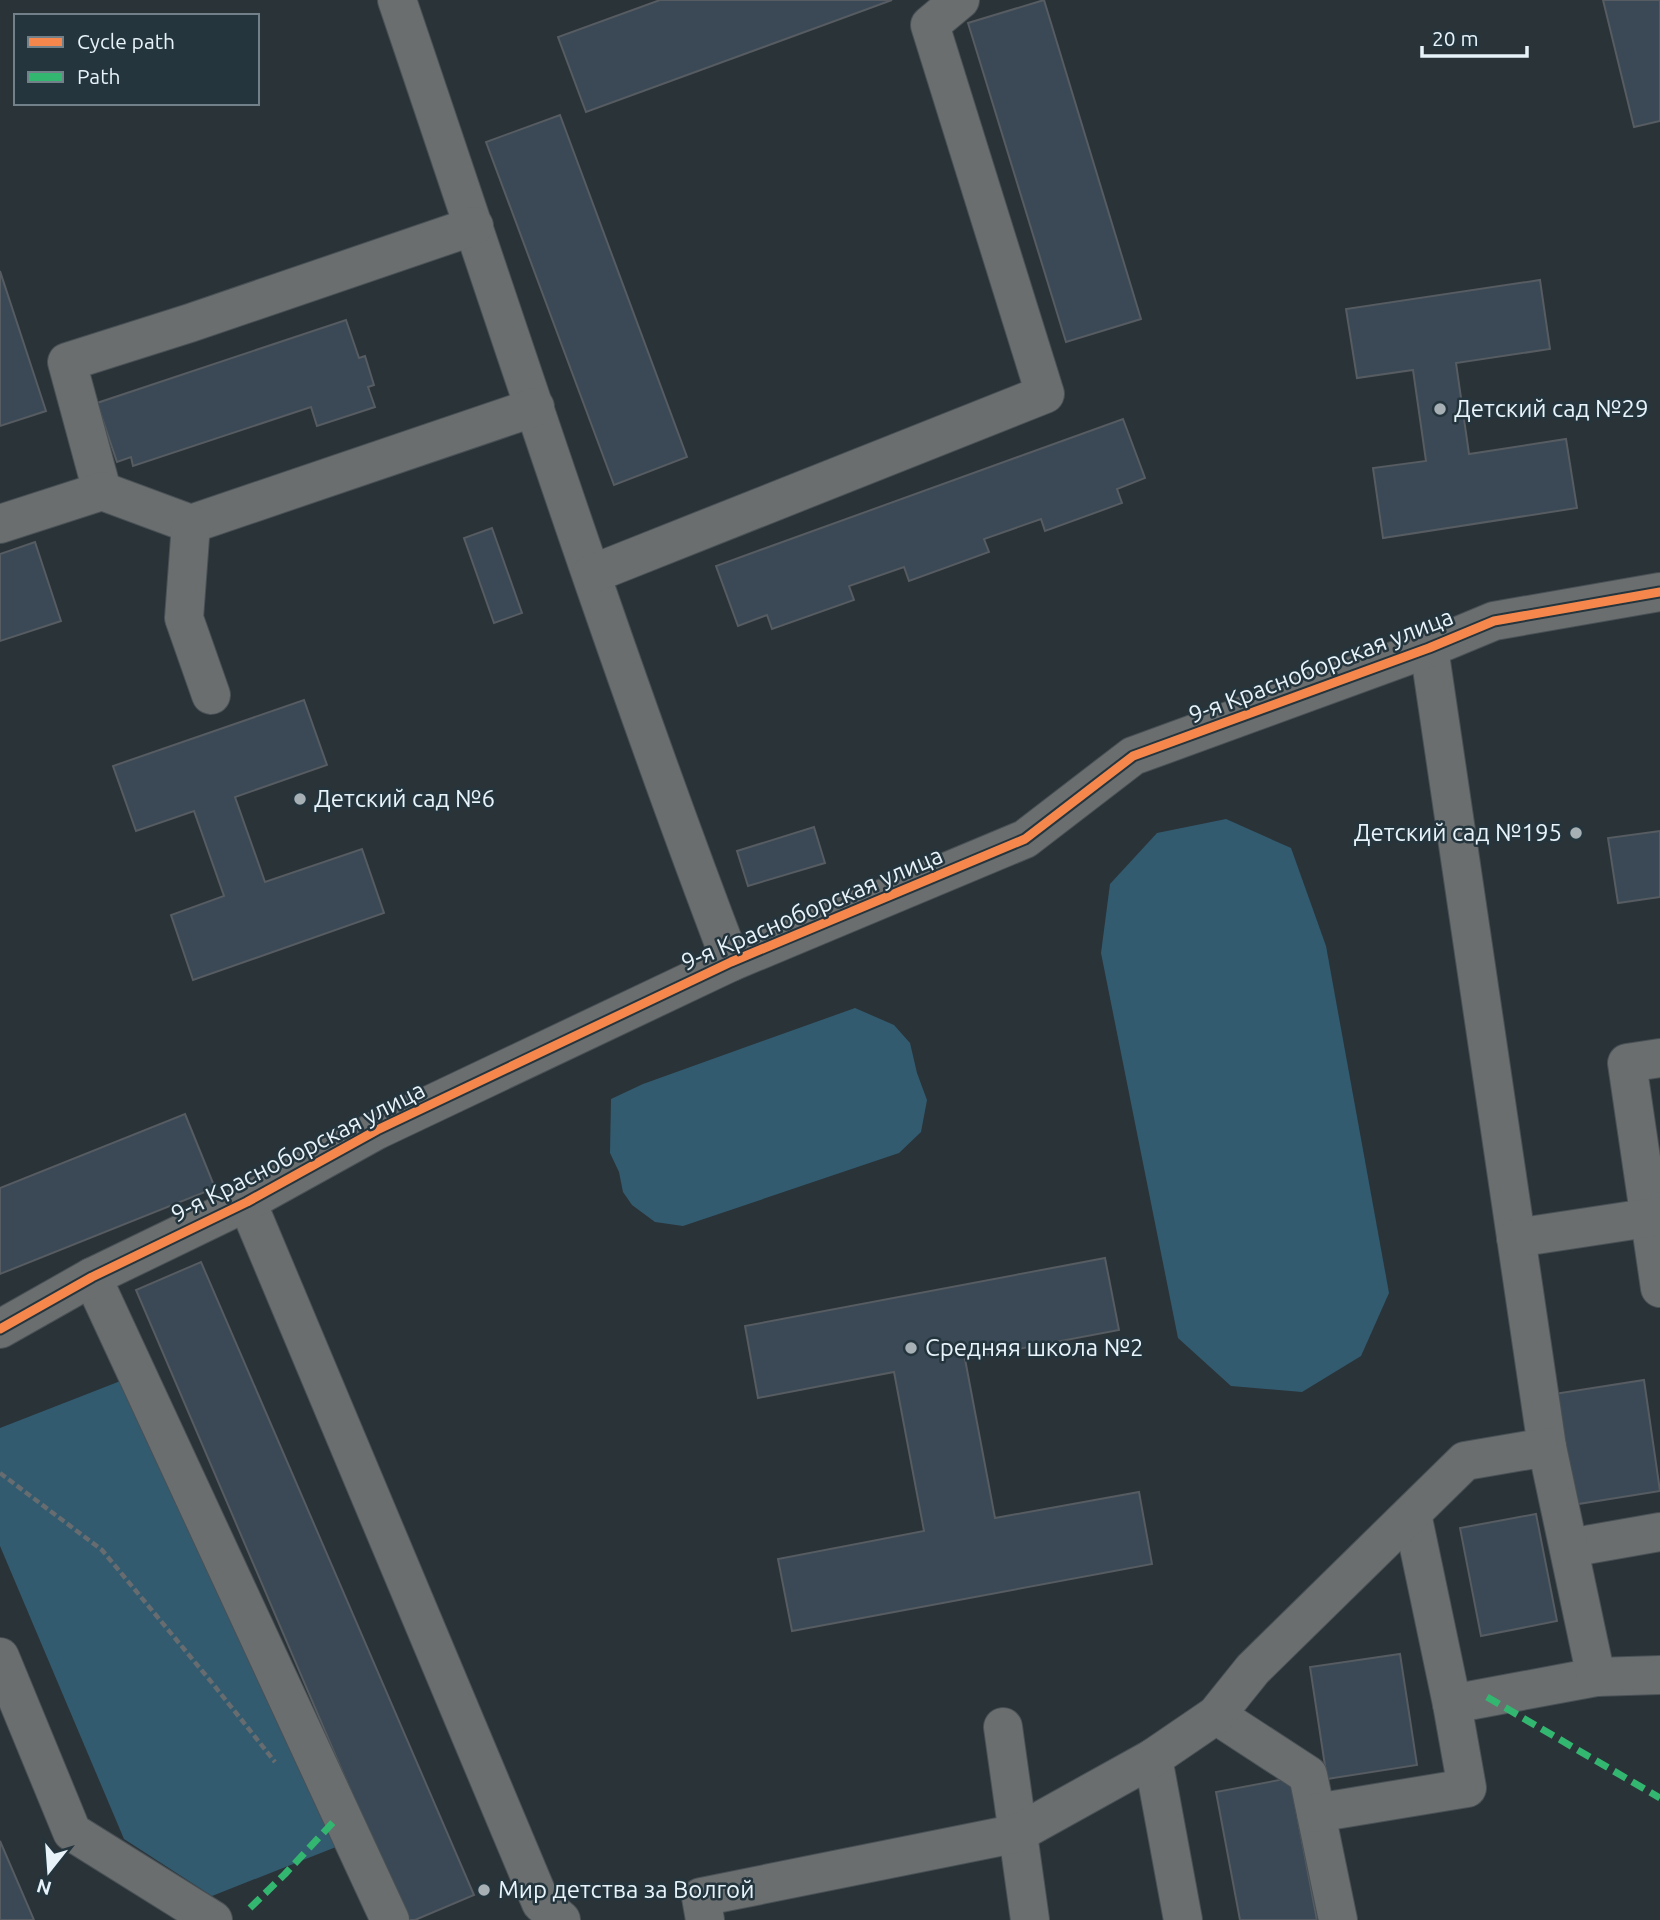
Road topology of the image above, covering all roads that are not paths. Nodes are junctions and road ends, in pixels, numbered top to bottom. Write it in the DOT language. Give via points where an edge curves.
graph roads {
  1 [pos="397,0"];
  2 [pos="960,0"];
  3 [pos="474,226"];
  4 [pos="535,407"];
  5 [pos="102,491"];
  6 [pos="0,524"];
  7 [pos="191,524"];
  8 [pos="592,574"];
  9 [pos="1660,592"];
  10 [pos="1429,648"];
  11 [pos="211,695"];
  12 [pos="731,962"];
  13 [pos="1660,1058"];
  14 [pos="247,1202"];
  15 [pos="1654,1217"];
  16 [pos="1516,1238"];
  17 [pos="92,1277"];
  18 [pos="1660,1287"];
  19 [pos="0,1329"];
  20 [pos="1546,1447"];
  21 [pos="1412,1514"];
  22 [pos="1660,1532"];
  23 [pos="1569,1548"];
  24 [pos="0,1657"];
  25 [pos="1660,1675"];
  26 [pos="1596,1677"];
  27 [pos="1452,1703"];
  28 [pos="1216,1715"];
  29 [pos="1003,1727"];
  30 [pos="1153,1758"];
  31 [pos="1316,1813"];
  32 [pos="1018,1833"];
  33 [pos="213,1920"];
  34 [pos="390,1920"];
  35 [pos="561,1920"];
  36 [pos="705,1920"];
  37 [pos="1030,1920"];
  38 [pos="1183,1920"];
  39 [pos="1338,1920"];
  1 -- 3 [label="street"];
  2 -- 8 [label="street" via="930,25 1045,394"];
  3 -- 4 [label="street"];
  3 -- 5 [label="street" via="67,362"];
  4 -- 7 [label="street"];
  4 -- 8 [label="street"];
  5 -- 6 [label="street"];
  5 -- 7 [label="street"];
  7 -- 11 [label="street" via="184,618"];
  8 -- 12 [label="street"];
  9 -- 10 [label="street, 9-я Красноборская улица" via="1494,621"];
  10 -- 12 [label="street, 9-я Красноборская улица" via="1133,756 1025,839"];
  10 -- 16 [label="street"];
  12 -- 14 [label="street, 9-я Красноборская улица" via="377,1130"];
  13 -- 15 [label="street" via="1627,1063"];
  14 -- 17 [label="street, 9-я Красноборская улица"];
  14 -- 35 [label="street" via="541,1903"];
  15 -- 16 [label="street"];
  15 -- 18 [label="street"];
  16 -- 20 [label="street"];
  17 -- 19 [label="street, 9-я Красноборская улица"];
  17 -- 34 [label="street"];
  20 -- 21 [label="street" via="1465,1461"];
  20 -- 23 [label="street"];
  21 -- 27 [label="street"];
  21 -- 28 [label="street" via="1253,1669"];
  22 -- 23 [label="street"];
  23 -- 26 [label="street"];
  24 -- 33 [label="street" via="72,1832"];
  25 -- 26 [label="street"];
  26 -- 27 [label="street"];
  27 -- 31 [label="street" via="1467,1788"];
  28 -- 30 [label="street"];
  28 -- 31 [label="street" via="1308,1775"];
  29 -- 32 [label="street"];
  30 -- 32 [label="street"];
  30 -- 38 [label="street"];
  31 -- 39 [label="street"];
  32 -- 36 [label="street" via="701,1897"];
  32 -- 37 [label="street"];
}
